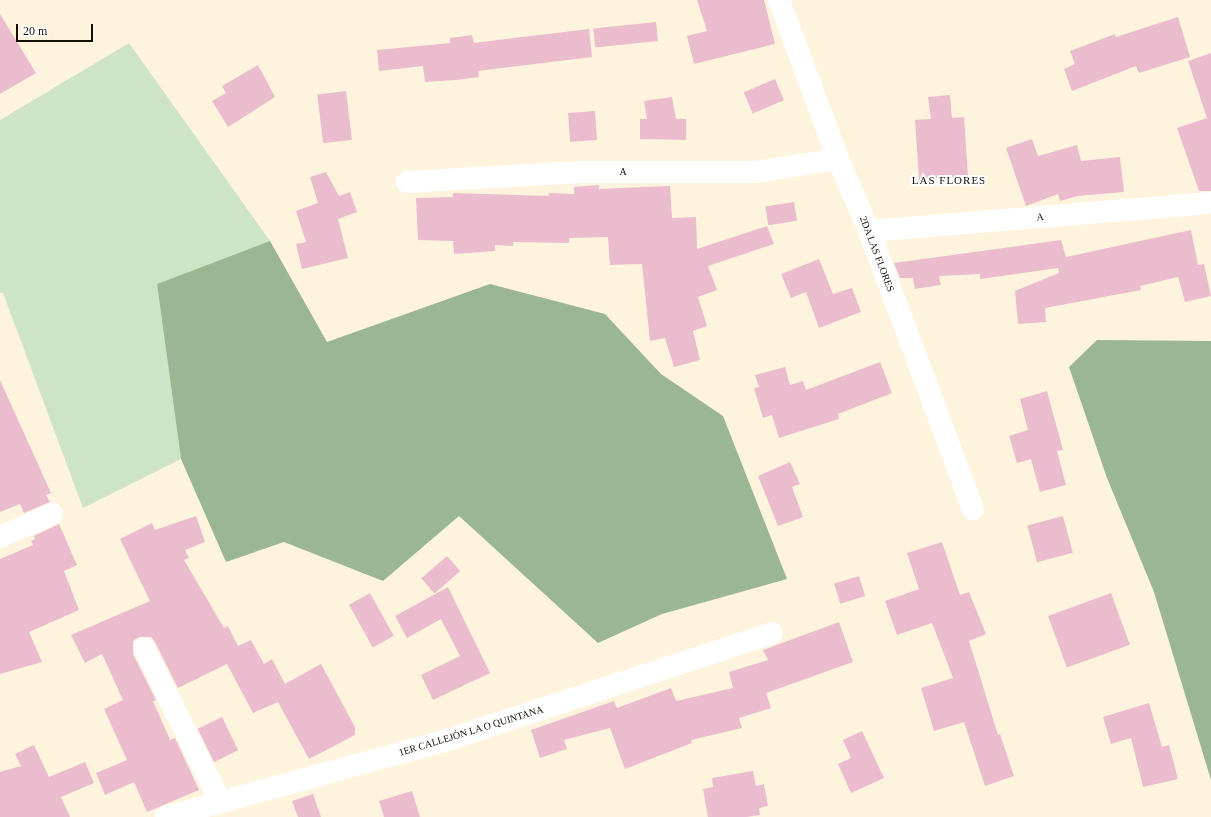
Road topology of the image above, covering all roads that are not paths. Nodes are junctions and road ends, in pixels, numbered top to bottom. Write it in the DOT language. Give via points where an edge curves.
graph roads {
  1 [pos="778,0"];
  2 [pos="838,159"];
  3 [pos="407,182"];
  4 [pos="1211,203"];
  5 [pos="869,231"];
  6 [pos="973,509"];
  7 [pos="52,514"];
  8 [pos="0,537"];
  9 [pos="772,633"];
  10 [pos="144,648"];
  11 [pos="220,801"];
  12 [pos="166,817"];
  1 -- 2 [label="street, 2DA LAS FLORES"];
  2 -- 3 [label="street, A" via="755,172 579,172"];
  2 -- 5 [label="street, 2DA LAS FLORES"];
  4 -- 5 [label="street, A"];
  5 -- 6 [label="street, 2DA LAS FLORES"];
  7 -- 8 [label="street"];
  9 -- 11 [label="street, 1ER CALLEJÓN LA O QUINTANA" via="442,742"];
  10 -- 11 [label="street"];
  11 -- 12 [label="street, 1ER CALLEJÓN LA O QUINTANA"];
}
